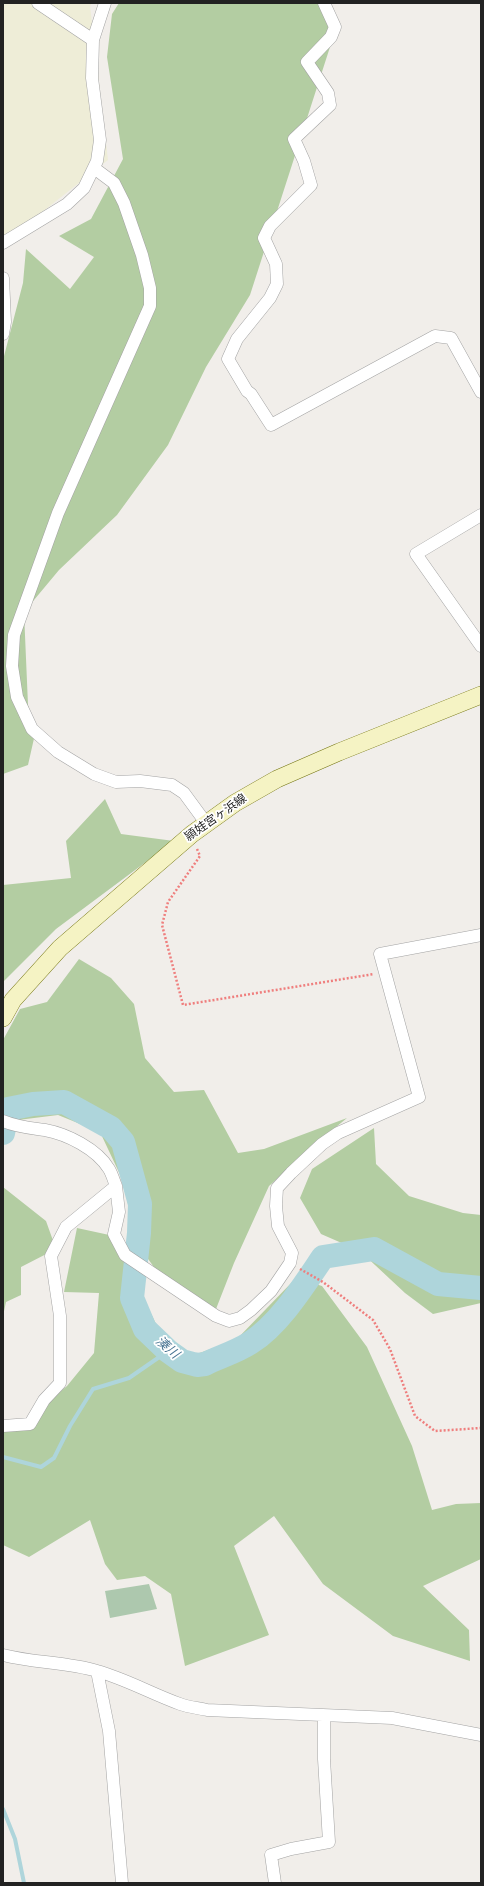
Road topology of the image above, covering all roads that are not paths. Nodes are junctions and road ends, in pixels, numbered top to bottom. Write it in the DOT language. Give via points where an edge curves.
graph roads {
  1 [pos="38,3"];
  2 [pos="105,3"];
  3 [pos="324,3"];
  4 [pos="93,40"];
  5 [pos="94,168"];
  6 [pos="3,243"];
  7 [pos="3,278"];
  8 [pos="3,334"];
  9 [pos="481,392"];
  10 [pos="481,515"];
  11 [pos="481,646"];
  12 [pos="481,695"];
  13 [pos="206,823"];
  14 [pos="481,935"];
  15 [pos="3,1018"];
  16 [pos="3,1121"];
  17 [pos="116,1186"];
  18 [pos="3,1426"];
  19 [pos="3,1655"];
  20 [pos="97,1671"];
  21 [pos="324,1716"];
  22 [pos="481,1735"];
  23 [pos="122,1883"];
  24 [pos="275,1883"];
  1 -- 4 [label="street"];
  2 -- 4 [label="street"];
  3 -- 9 [label="street" via="335,27 331,36 307,62 328,93 330,106 294,139 311,186 270,226 264,238 276,264 277,284 270,298 237,339 228,359 271,425 435,336 451,338"];
  4 -- 5 [label="street" via="92,78 100,140"];
  5 -- 6 [label="street" via="84,188 67,204"];
  5 -- 13 [label="street" via="114,183 124,203 142,255 150,288 150,306 58,513 14,635 12,666 17,697 32,729 58,752 94,774 116,782 140,781 172,785 184,793"];
  7 -- 8 [label="street"];
  10 -- 11 [label="street" via="416,554"];
  12 -- 13 [label="main road, 頴娃宮ヶ浜線" via="277,779"];
  13 -- 15 [label="main road, 頴娃宮ヶ浜線" via="60,948 13,1000"];
  14 -- 17 [label="street" via="380,954 419,1097 338,1132 277,1188 278,1226 292,1253 290,1263 271,1291 240,1318 229,1321 216,1316 126,1255 114,1234 119,1212"];
  16 -- 17 [label="street" via="16,1126 46,1130 71,1139 96,1154 109,1169"];
  17 -- 18 [label="street" via="66,1227 51,1256 60,1316 60,1383 44,1400 30,1424"];
  19 -- 20 [label="street"];
  20 -- 21 [label="street" via="123,1679 182,1705 207,1710"];
  20 -- 23 [label="street" via="109,1731"];
  21 -- 22 [label="street" via="341,1714 392,1718"];
  21 -- 24 [label="street" via="329,1842 291,1849 271,1856"];
}
